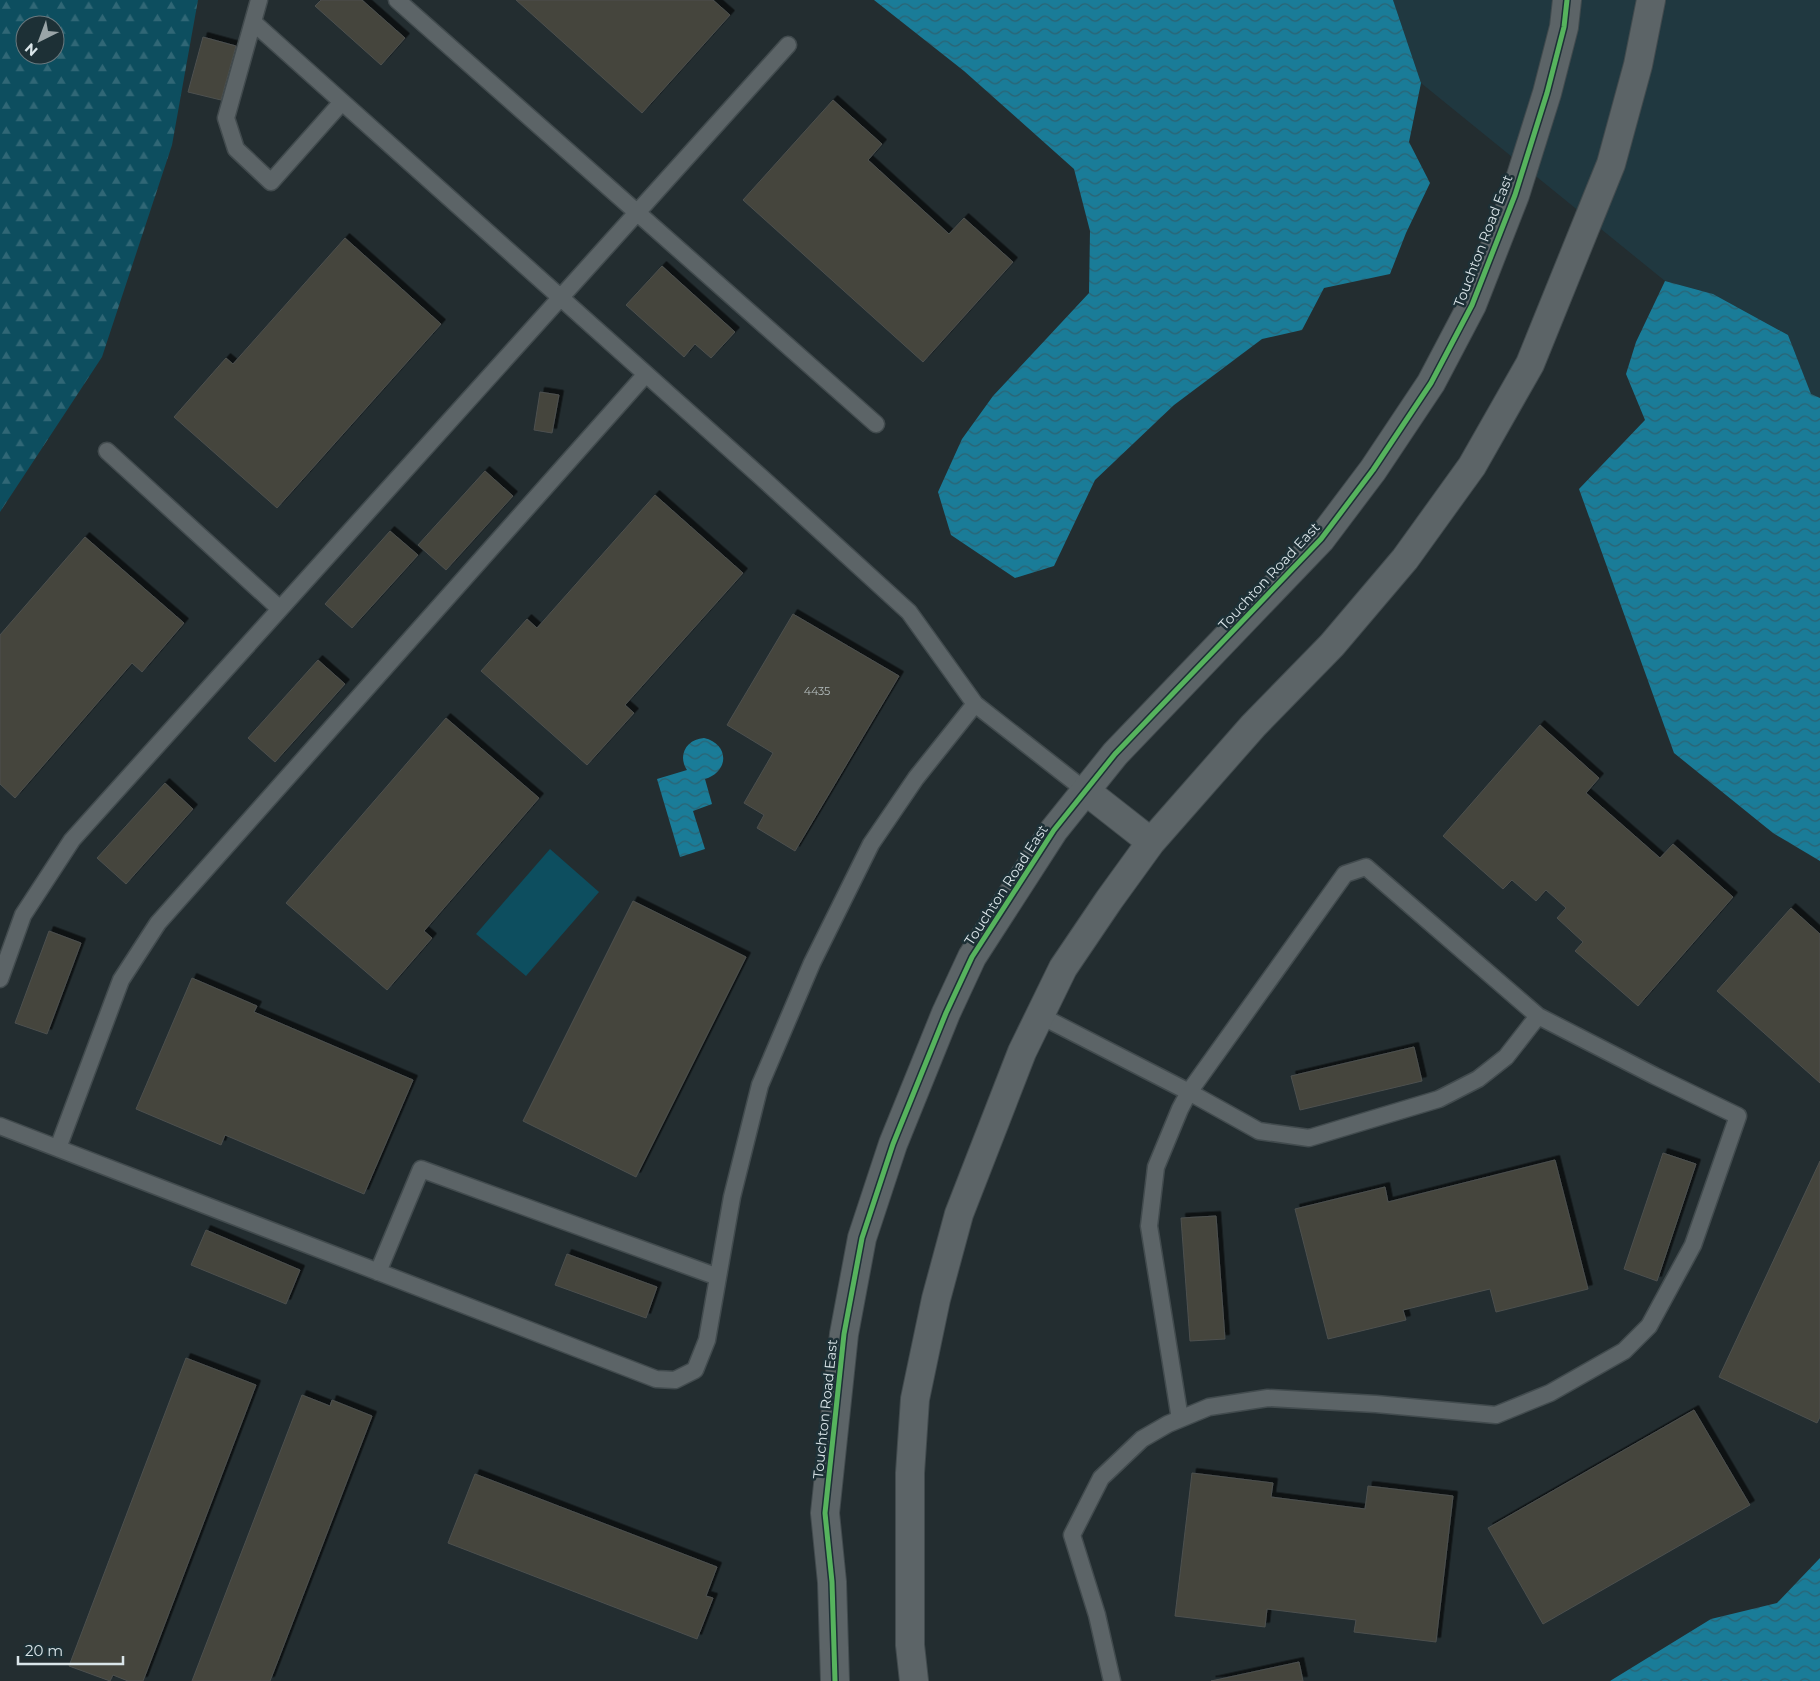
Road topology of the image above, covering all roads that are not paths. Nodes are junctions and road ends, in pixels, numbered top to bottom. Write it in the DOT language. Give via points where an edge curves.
graph roads {
  1 [pos="259,0"];
  2 [pos="397,0"];
  3 [pos="1566,0"];
  4 [pos="1651,0"];
  5 [pos="253,22"];
  6 [pos="788,45"];
  7 [pos="342,102"];
  8 [pos="637,213"];
  9 [pos="560,298"];
  10 [pos="646,374"];
  11 [pos="876,424"];
  12 [pos="107,451"];
  13 [pos="280,609"];
  14 [pos="975,704"];
  15 [pos="1086,791"];
  16 [pos="1151,842"];
  17 [pos="0,979"];
  18 [pos="1039,1016"];
  19 [pos="1538,1016"];
  20 [pos="1189,1092"];
  21 [pos="0,1126"];
  22 [pos="58,1148"];
  23 [pos="378,1272"];
  24 [pos="718,1277"];
  25 [pos="1180,1419"];
  26 [pos="835,1681"];
  27 [pos="914,1681"];
  28 [pos="1112,1681"];
  1 -- 5 [label="lane"];
  2 -- 8 [label="lane"];
  3 -- 15 [label="street, Touchton Road East" via="1564,26 1548,93 1515,195 1472,305 1431,383 1321,540 1115,754"];
  4 -- 16 [label="street" via="1638,64 1611,164 1530,364 1472,466 1387,581"];
  5 -- 7 [label="lane"];
  5 -- 7 [label="lane" via="226,118 236,149 271,182"];
  6 -- 8 [label="lane"];
  7 -- 9 [label="lane"];
  8 -- 9 [label="lane"];
  8 -- 11 [label="lane"];
  9 -- 10 [label="lane"];
  9 -- 13 [label="lane"];
  10 -- 14 [label="lane" via="909,612"];
  10 -- 22 [label="lane" via="158,923 121,980"];
  12 -- 13 [label="lane"];
  13 -- 17 [label="lane" via="72,840 22,915"];
  14 -- 15 [label="lane"];
  14 -- 24 [label="lane" via="916,778 871,844 812,963 760,1085 732,1197"];
  15 -- 16 [label="street"];
  15 -- 26 [label="street, Touchton Road East" via="1054,830 972,957 911,1098 862,1238 844,1334 825,1513 832,1582"];
  16 -- 18 [label="street" via="1063,968"];
  18 -- 20 [label="lane"];
  18 -- 27 [label="street" via="959,1214 936,1298 916,1398 910,1473 910,1645"];
  19 -- 20 [label="lane" via="1506,1057 1478,1079 1439,1099 1309,1138 1259,1131"];
  19 -- 20 [label="lane" via="1366,867 1345,874"];
  19 -- 25 [label="lane" via="1738,1116 1693,1245 1648,1326 1624,1351 1550,1394 1496,1415 1268,1398 1209,1407"];
  20 -- 25 [label="lane" via="1156,1166 1149,1226"];
  21 -- 22 [label="lane"];
  22 -- 23 [label="lane"];
  23 -- 24 [label="lane" via="421,1169"];
  23 -- 24 [label="lane" via="656,1379 675,1380 694,1370 707,1340"];
  25 -- 28 [label="lane" via="1142,1439 1101,1478 1072,1535 1097,1615"];
}
